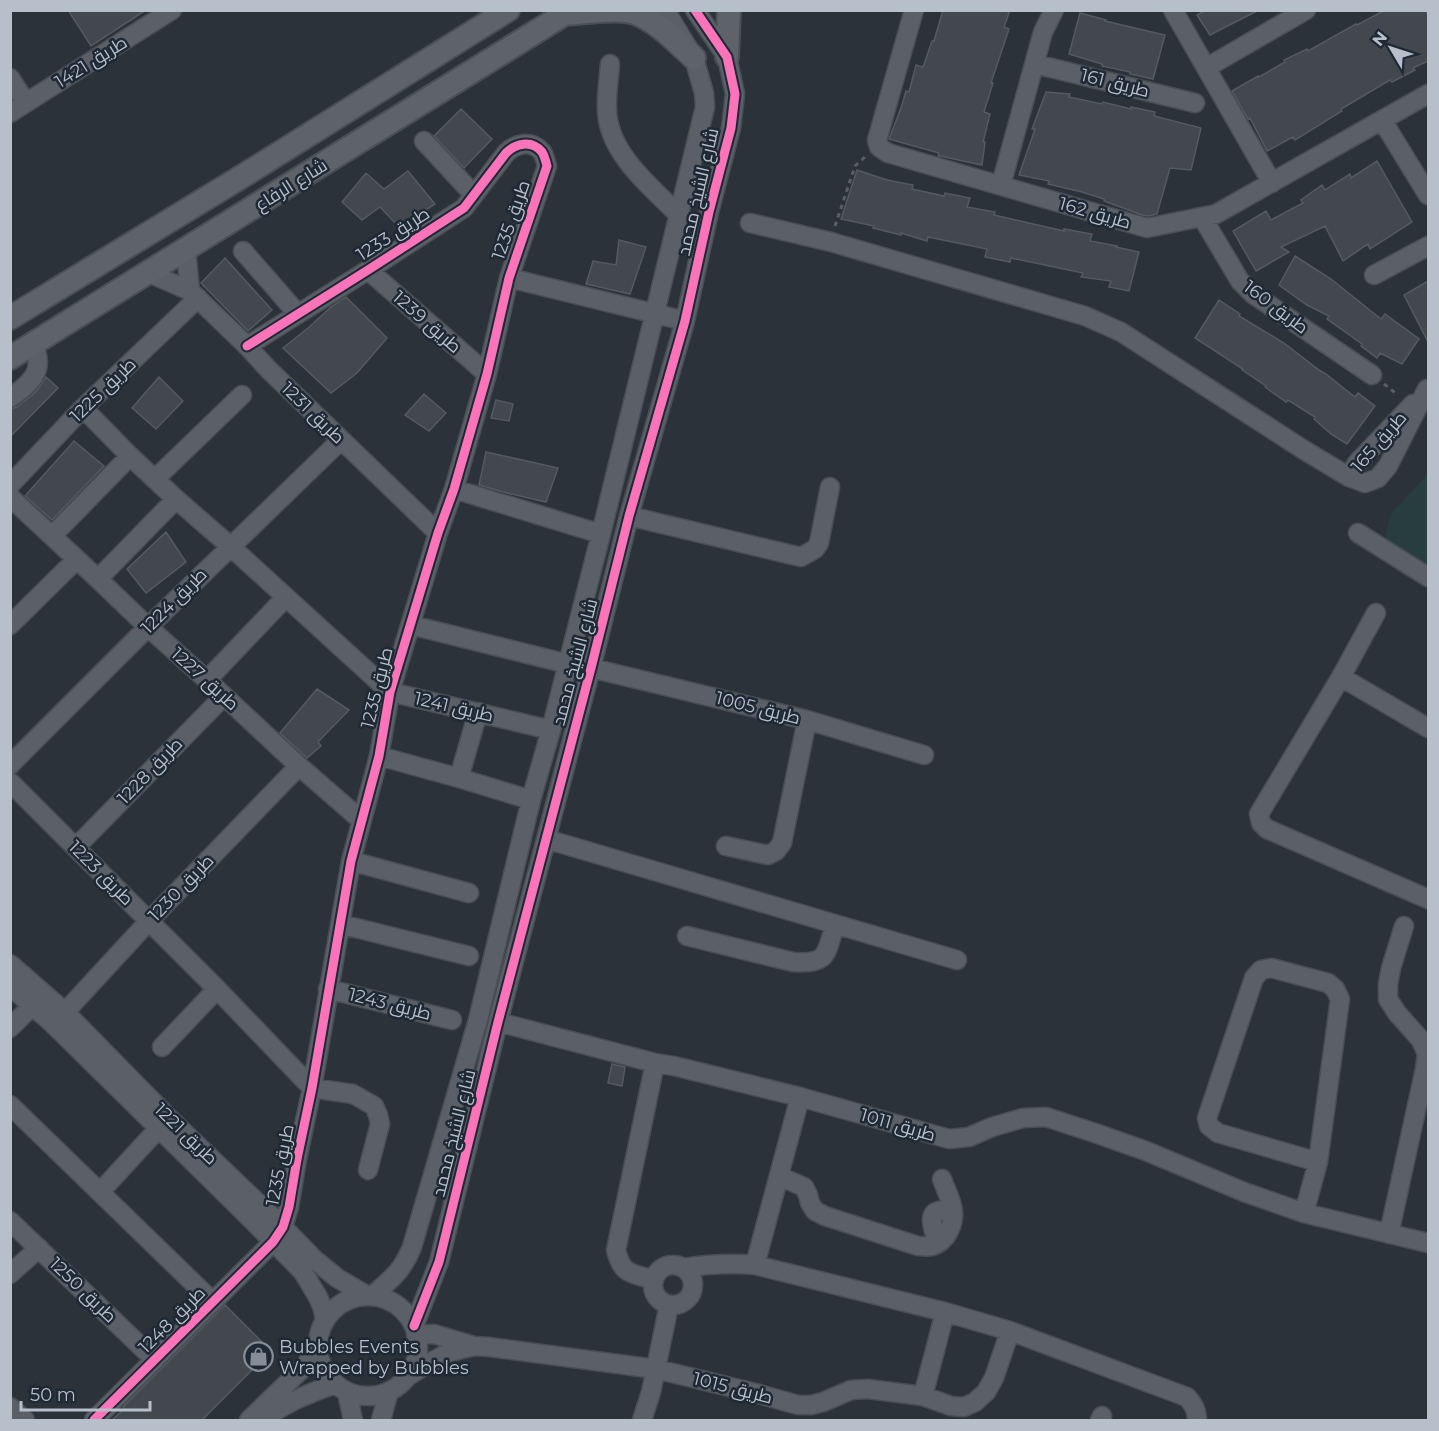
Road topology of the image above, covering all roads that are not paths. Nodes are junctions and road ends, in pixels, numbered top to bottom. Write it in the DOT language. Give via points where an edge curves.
graph roads {
  1 [pos="172,10"];
  2 [pos="508,10"];
  3 [pos="665,10"];
  4 [pos="695,10"];
  5 [pos="729,10"];
  6 [pos="914,10"];
  7 [pos="1054,10"];
  8 [pos="1173,10"];
  9 [pos="1306,10"];
  10 [pos="568,12"];
  11 [pos="727,57"];
  12 [pos="694,58"];
  13 [pos="610,64"];
  14 [pos="1035,64"];
  15 [pos="1206,68"];
  16 [pos="10,78"];
  17 [pos="1428,94"];
  18 [pos="26,103"];
  19 [pos="1194,103"];
  20 [pos="10,113"];
  21 [pos="1382,120"];
  22 [pos="424,141"];
  23 [pos="541,152"];
  24 [pos="1272,183"];
  25 [pos="1001,186"];
  26 [pos="474,195"];
  27 [pos="1428,195"];
  28 [pos="679,215"];
  29 [pos="1202,217"];
  30 [pos="750,223"];
  31 [pos="1428,246"];
  32 [pos="186,250"];
  33 [pos="243,251"];
  34 [pos="368,270"];
  35 [pos="149,273"];
  36 [pos="1374,275"];
  37 [pos="509,278"];
  38 [pos="194,295"];
  39 [pos="297,314"];
  40 [pos="655,315"];
  41 [pos="10,318"];
  42 [pos="685,321"];
  43 [pos="33,344"];
  44 [pos="247,346"];
  45 [pos="10,358"];
  46 [pos="487,374"];
  47 [pos="1372,375"];
  48 [pos="1428,388"];
  49 [pos="242,395"];
  50 [pos="10,398"];
  51 [pos="83,408"];
  52 [pos="341,440"];
  53 [pos="130,456"];
  54 [pos="1348,477"];
  55 [pos="155,479"];
  56 [pos="10,484"];
  57 [pos="830,487"];
  58 [pos="454,489"];
  59 [pos="10,497"];
  60 [pos="176,499"];
  61 [pos="629,516"];
  62 [pos="438,533"];
  63 [pos="1358,533"];
  64 [pos="601,534"];
  65 [pos="52,536"];
  66 [pos="230,546"];
  67 [pos="77,559"];
  68 [pos="1428,577"];
  69 [pos="98,579"];
  70 [pos="286,597"];
  71 [pos="1376,613"];
  72 [pos="10,625"];
  73 [pos="411,625"];
  74 [pos="148,627"];
  75 [pos="567,664"];
  76 [pos="591,668"];
  77 [pos="1341,677"];
  78 [pos="207,680"];
  79 [pos="390,692"];
  80 [pos="224,696"];
  81 [pos="478,712"];
  82 [pos="807,720"];
  83 [pos="1428,728"];
  84 [pos="551,730"];
  85 [pos="924,755"];
  86 [pos="379,756"];
  87 [pos="10,765"];
  88 [pos="299,766"];
  89 [pos="459,778"];
  90 [pos="10,782"];
  91 [pos="531,800"];
  92 [pos="361,820"];
  93 [pos="546,839"];
  94 [pos="726,846"];
  95 [pos="76,847"];
  96 [pos="351,861"];
  97 [pos="469,893"];
  98 [pos="1428,899"];
  99 [pos="149,921"];
  100 [pos="340,924"];
  101 [pos="835,924"];
  102 [pos="1404,926"];
  103 [pos="687,936"];
  104 [pos="469,956"];
  105 [pos="957,960"];
  106 [pos="10,964"];
  107 [pos="10,986"];
  108 [pos="217,989"];
  109 [pos="328,989"];
  110 [pos="32,1006"];
  111 [pos="65,1012"];
  112 [pos="452,1020"];
  113 [pos="498,1022"];
  114 [pos="10,1028"];
  115 [pos="162,1047"];
  116 [pos="655,1063"];
  117 [pos="312,1088"];
  118 [pos="800,1096"];
  119 [pos="10,1105"];
  120 [pos="159,1128"];
  121 [pos="297,1159"];
  122 [pos="1318,1162"];
  123 [pos="368,1170"];
  124 [pos="779,1176"];
  125 [pos="942,1179"];
  126 [pos="100,1192"];
  127 [pos="1305,1214"];
  128 [pos="260,1217"];
  129 [pos="10,1221"];
  130 [pos="1389,1234"];
  131 [pos="278,1235"];
  132 [pos="1428,1243"];
  133 [pos="39,1248"];
  134 [pos="755,1265"];
  135 [pos="684,1268"];
  136 [pos="10,1274"];
  137 [pos="654,1280"];
  138 [pos="370,1296"];
  139 [pos="213,1302"];
  140 [pos="669,1305"];
  141 [pos="945,1312"];
  142 [pos="325,1321"];
  143 [pos="415,1331"];
  144 [pos="1010,1331"];
  145 [pos="318,1342"];
  146 [pos="474,1346"];
  147 [pos="155,1360"];
  148 [pos="656,1369"];
  149 [pos="408,1376"];
  150 [pos="341,1388"];
  151 [pos="389,1391"];
  152 [pos="923,1396"];
  153 [pos="10,1407"];
  154 [pos="25,1420"];
  155 [pos="94,1420"];
  156 [pos="249,1420"];
  157 [pos="262,1420"];
  158 [pos="353,1420"];
  159 [pos="381,1420"];
  160 [pos="642,1420"];
  161 [pos="1197,1420"];
  1 -- 18 [label="street, طريق 1421"];
  2 -- 41 [label="main road, شارع الرفاع"];
  3 -- 12 [label="street, شارع الشيخ محمد"];
  4 -- 11 [label="street, شارع الشيخ محمد"];
  5 -- 11 [label="main road"];
  6 -- 25 [label="street, طريق 162" via="877,140 879,147"];
  7 -- 14 [label="street" via="1043,32"];
  8 -- 15 [label="street"];
  9 -- 15 [label="street"];
  10 -- 12 [label="main road" via="633,12 656,24"];
  10 -- 32 [label="main road, شارع الرفاع"];
  11 -- 42 [label="street, شارع الشيخ محمد" via="735,94 731,128"];
  12 -- 28 [label="street, شارع الشيخ محمد" via="705,107"];
  13 -- 28 [label="street" via="607,111 611,132 630,165"];
  14 -- 19 [label="street, طريق 161"];
  14 -- 25 [label="street"];
  15 -- 24 [label="street"];
  16 -- 18 [label="street"];
  17 -- 21 [label="street, طريق 162"];
  18 -- 20 [label="street, طريق 1421"];
  21 -- 24 [label="street, طريق 162"];
  21 -- 27 [label="street"];
  22 -- 26 [label="street"];
  23 -- 26 [label="street, طريق 1233" via="531,145 512,147"];
  23 -- 37 [label="street, طريق 1235" via="547,166"];
  24 -- 29 [label="street, طريق 162" via="1216,214"];
  25 -- 29 [label="street, طريق 162" via="1147,228"];
  26 -- 34 [label="street, طريق 1233" via="464,208"];
  28 -- 40 [label="street, شارع الشيخ محمد"];
  29 -- 47 [label="street, طريق 160" via="1240,280 1253,294"];
  30 -- 54 [label="street" via="831,242 1085,316 1121,332"];
  31 -- 36 [label="street"];
  32 -- 35 [label="main road, شارع الرفاع"];
  32 -- 38 [label="street"];
  33 -- 39 [label="street"];
  34 -- 39 [label="street, طريق 1233"];
  34 -- 46 [label="street, طريق 1239"];
  35 -- 38 [label="street, طريق 1231"];
  35 -- 43 [label="main road, شارع الرفاع"];
  37 -- 40 [label="street, طريق 1235"];
  37 -- 46 [label="street, طريق 1235"];
  38 -- 44 [label="street, طريق 1231"];
  38 -- 51 [label="street, طريق 1225"];
  39 -- 44 [label="street, طريق 1233"];
  40 -- 42 [label="street, طريق 1235"];
  40 -- 64 [label="street, شارع الشيخ محمد"];
  42 -- 61 [label="street, شارع الشيخ محمد"];
  43 -- 45 [label="main road, شارع الرفاع"];
  43 -- 50 [label="street" via="39,361 37,371 27,386"];
  44 -- 52 [label="street, طريق 1231"];
  46 -- 58 [label="street, طريق 1235"];
  48 -- 54 [label="street, طريق 165"];
  48 -- 54 [label="street, طريق 165" via="1378,478 1365,483"];
  49 -- 55 [label="street"];
  51 -- 53 [label="street, طريق 1241"];
  51 -- 56 [label="street, طريق 1225"];
  52 -- 62 [label="street, طريق 1231"];
  52 -- 66 [label="street, طريق 1224"];
  53 -- 55 [label="street, طريق 1241"];
  53 -- 65 [label="street"];
  55 -- 60 [label="street, طريق 1241"];
  57 -- 61 [label="street" via="819,543 801,556"];
  58 -- 62 [label="street, طريق 1235"];
  58 -- 64 [label="street"];
  59 -- 65 [label="street, طريق 1227"];
  60 -- 66 [label="street, طريق 1241"];
  60 -- 69 [label="street"];
  61 -- 76 [label="street, شارع الشيخ محمد"];
  62 -- 73 [label="street, طريق 1235"];
  63 -- 68 [label="street"];
  64 -- 75 [label="street, شارع الشيخ محمد"];
  65 -- 67 [label="street, طريق 1227"];
  66 -- 70 [label="street, طريق 1241"];
  66 -- 74 [label="street, طريق 1224"];
  67 -- 69 [label="street, طريق 1227"];
  67 -- 72 [label="street"];
  69 -- 74 [label="street, طريق 1227"];
  70 -- 78 [label="street"];
  70 -- 79 [label="street, طريق 1241"];
  71 -- 77 [label="street"];
  73 -- 75 [label="street"];
  73 -- 79 [label="street, طريق 1235"];
  74 -- 78 [label="street, طريق 1227"];
  74 -- 87 [label="street, طريق 1224"];
  75 -- 84 [label="street, شارع الشيخ محمد"];
  76 -- 82 [label="street, طريق 1005"];
  76 -- 93 [label="street, شارع الشيخ محمد"];
  77 -- 83 [label="street"];
  77 -- 98 [label="street" via="1259,814 1261,823"];
  78 -- 80 [label="street, طريق 1227"];
  79 -- 81 [label="street, طريق 1241"];
  79 -- 86 [label="street, طريق 1235"];
  80 -- 88 [label="street, طريق 1227"];
  80 -- 95 [label="street, طريق 1228"];
  81 -- 84 [label="street, طريق 1241"];
  81 -- 89 [label="street"];
  82 -- 85 [label="street, طريق 1005"];
  82 -- 94 [label="street" via="782,843 768,855"];
  84 -- 91 [label="street, شارع الشيخ محمد"];
  86 -- 89 [label="street, طريق 1235"];
  86 -- 92 [label="street, طريق 1235"];
  88 -- 92 [label="street, طريق 1227"];
  88 -- 99 [label="street, طريق 1230"];
  89 -- 91 [label="street, طريق 1235"];
  90 -- 95 [label="street, طريق 1223"];
  91 -- 138 [label="street, شارع الشيخ محمد" via="478,1020 412,1247 400,1271"];
  92 -- 96 [label="street, طريق 1235"];
  93 -- 101 [label="street"];
  93 -- 113 [label="street, شارع الشيخ محمد"];
  95 -- 99 [label="street, طريق 1223"];
  96 -- 97 [label="street"];
  96 -- 100 [label="street, طريق 1235"];
  99 -- 108 [label="street, طريق 1223"];
  99 -- 111 [label="street, طريق 1230"];
  100 -- 104 [label="street"];
  100 -- 109 [label="street, طريق 1235"];
  101 -- 103 [label="street" via="825,955 807,963"];
  101 -- 105 [label="street"];
  102 -- 130 [label="street" via="1391,968 1388,999 1421,1040 1427,1054"];
  106 -- 111 [label="street, طريق 1221"];
  107 -- 110 [label="street, طريق 1221"];
  108 -- 115 [label="street"];
  108 -- 117 [label="street, طريق 1223"];
  109 -- 112 [label="street, طريق 1243"];
  109 -- 117 [label="street, طريق 1235"];
  110 -- 114 [label="street"];
  110 -- 120 [label="street, طريق 1221"];
  111 -- 128 [label="street, طريق 1221"];
  113 -- 116 [label="street, طريق 1011"];
  113 -- 143 [label="street, شارع الشيخ محمد" via="438,1262"];
  116 -- 118 [label="street, طريق 1011"];
  116 -- 137 [label="street" via="616,1250 619,1264 628,1272"];
  117 -- 121 [label="street, طريق 1235"];
  117 -- 123 [label="street" via="353,1094 374,1106 380,1124"];
  118 -- 124 [label="street"];
  118 -- 127 [label="street, طريق 1011" via="949,1139 969,1137 1023,1118 1046,1117 1146,1151"];
  119 -- 126 [label="street, طريق 1248"];
  120 -- 126 [label="street"];
  120 -- 128 [label="street, طريق 1221"];
  121 -- 128 [label="street, طريق 1235" via="282,1190"];
  121 -- 131 [label="street, طريق 1235" via="289,1207"];
  122 -- 122 [label="street" via="1340,999 1328,983 1270,968 1261,970 1254,978 1208,1118 1209,1126 1218,1133"];
  122 -- 127 [label="street"];
  124 -- 125 [label="street" via="804,1187 814,1211 930,1247 938,1243 932,1216 940,1210 953,1212"];
  124 -- 134 [label="street"];
  126 -- 139 [label="street, طريق 1248"];
  127 -- 130 [label="street, طريق 1011"];
  128 -- 131 [label="street, طريق 1221"];
  129 -- 133 [label="street, طريق 1250"];
  130 -- 132 [label="street, طريق 1011"];
  131 -- 138 [label="street, طريق 1221"];
  131 -- 139 [label="street, طريق 1248"];
  131 -- 142 [label="street, طريق 1221" via="314,1288"];
  133 -- 136 [label="street"];
  133 -- 147 [label="street, طريق 1250"];
  134 -- 135 [label="street" via="705,1264"];
  134 -- 141 [label="street"];
  135 -- 137 [label="street" via="666,1267"];
  135 -- 140 [label="street" via="693,1283 692,1293 687,1301"];
  137 -- 140 [label="street" via="656,1296"];
  138 -- 142 [label="street" via="351,1299"];
  138 -- 143 [label="street" via="389,1301 404,1312"];
  139 -- 147 [label="street, طريق 1248"];
  140 -- 148 [label="street"];
  141 -- 144 [label="street"];
  141 -- 152 [label="street"];
  142 -- 145 [label="street"];
  143 -- 146 [label="street, طريق 1015"];
  143 -- 149 [label="street" via="416,1356"];
  144 -- 152 [label="street, طريق 1015" via="994,1378 975,1402 964,1407 951,1406"];
  144 -- 161 [label="street" via="1187,1397 1193,1403"];
  145 -- 150 [label="street" via="325,1372"];
  145 -- 156 [label="street" via="306,1365"];
  146 -- 148 [label="street, طريق 1015"];
  146 -- 149 [label="street, طريق 1015" via="450,1352"];
  147 -- 155 [label="street, طريق 1248"];
  148 -- 152 [label="street, طريق 1015" via="798,1405 811,1405 851,1390"];
  148 -- 160 [label="street"];
  149 -- 151 [label="street"];
  150 -- 151 [label="street" via="361,1396"];
  150 -- 157 [label="street" via="307,1394"];
  150 -- 158 [label="street"];
  151 -- 159 [label="street"];
  153 -- 154 [label="street"];
}
